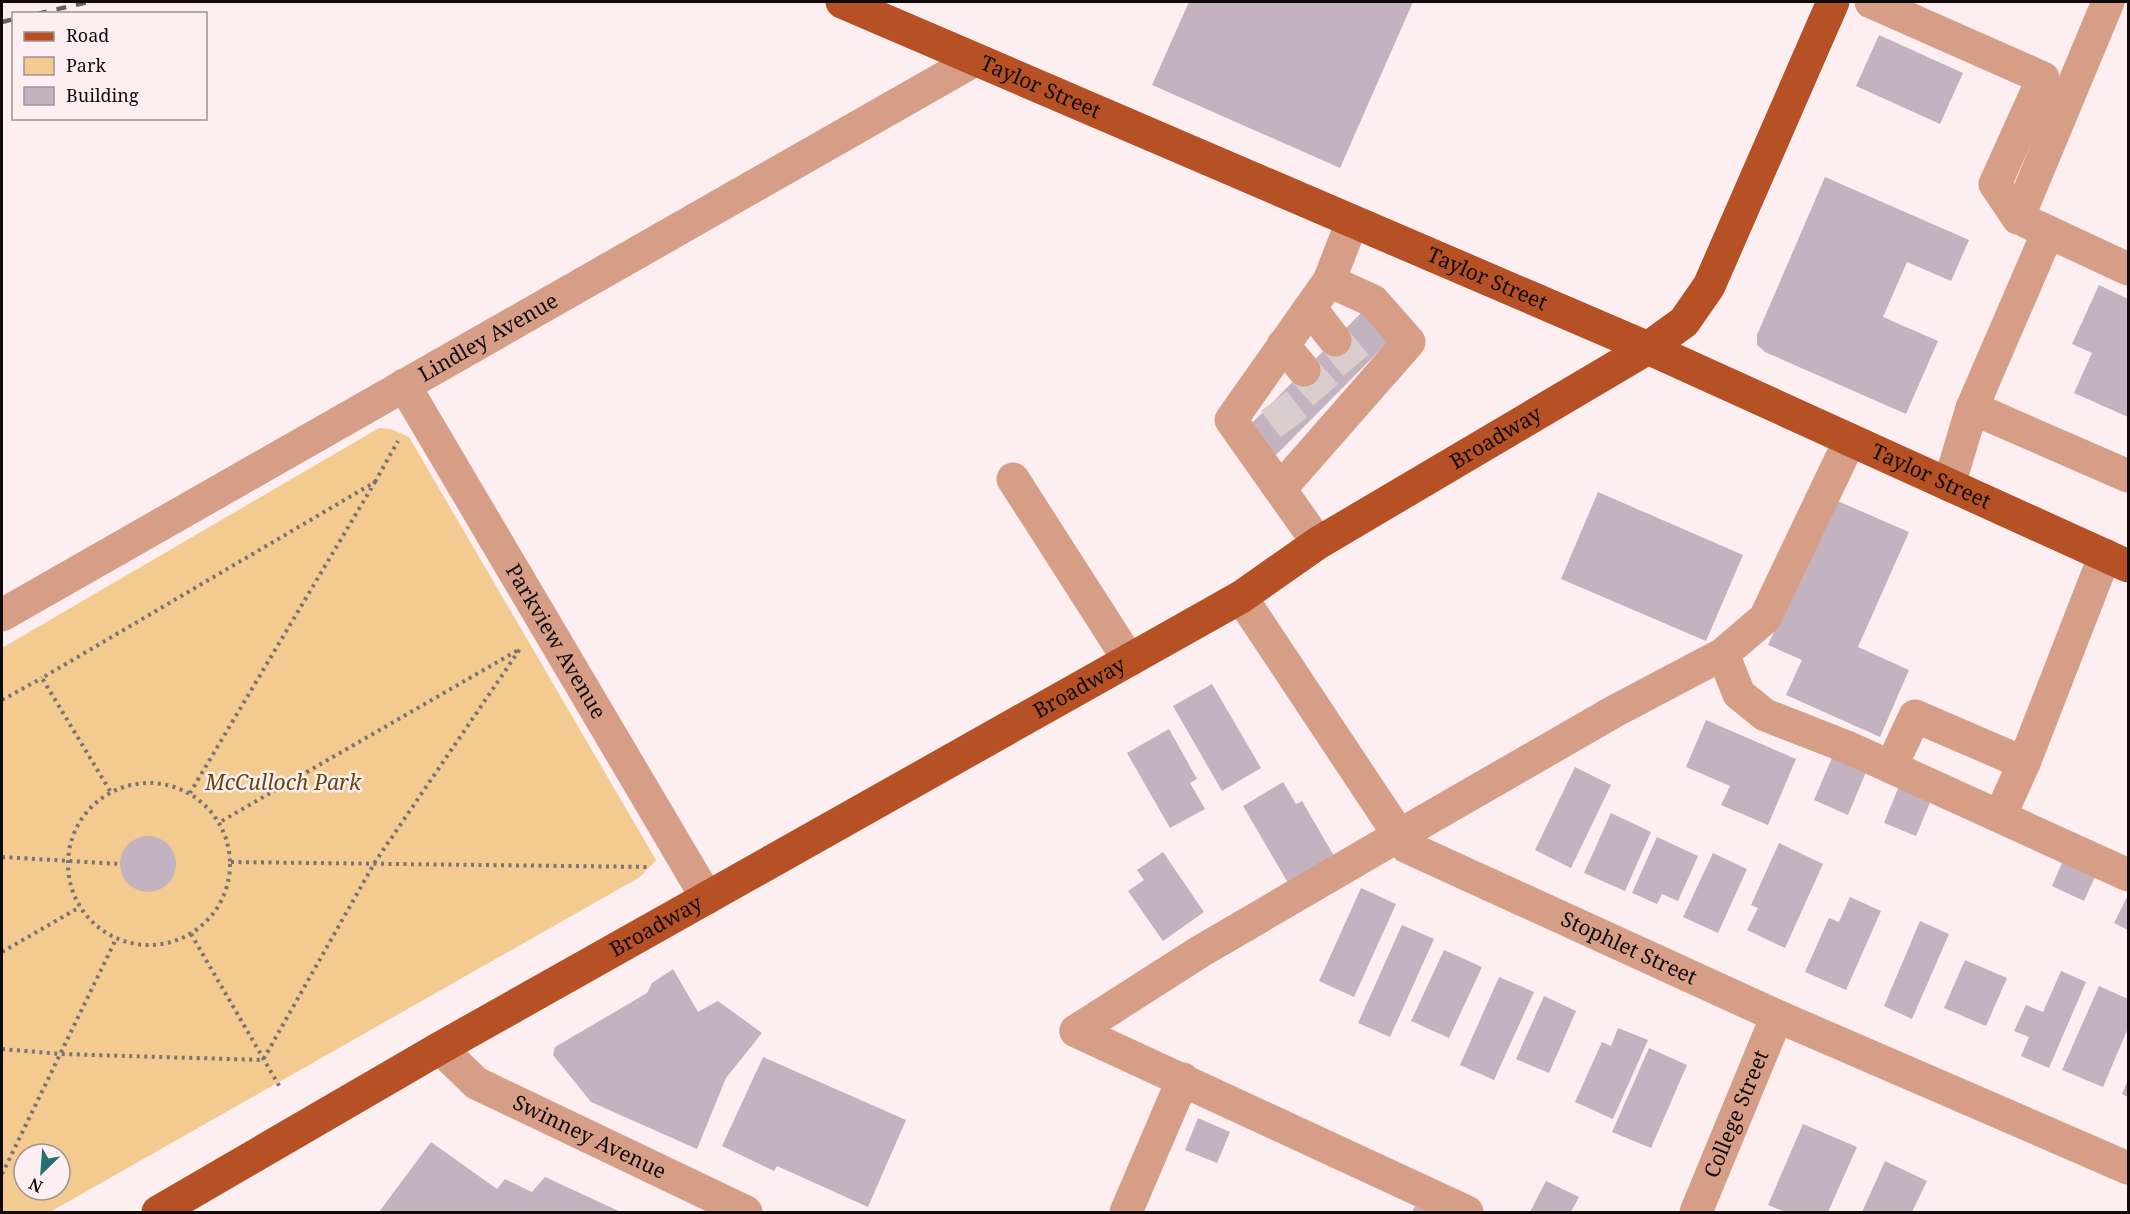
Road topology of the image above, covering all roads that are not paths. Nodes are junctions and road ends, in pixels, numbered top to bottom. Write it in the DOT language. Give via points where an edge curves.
graph roads {
  1 [pos="842,2"];
  2 [pos="1833,2"];
  3 [pos="1871,2"];
  4 [pos="2108,2"];
  5 [pos="975,60"];
  6 [pos="2018,218"];
  7 [pos="1352,222"];
  8 [pos="2048,232"];
  9 [pos="2128,269"];
  10 [pos="1329,281"];
  11 [pos="1310,308"];
  12 [pos="1335,340"];
  13 [pos="1283,345"];
  14 [pos="1648,348"];
  15 [pos="1304,370"];
  16 [pos="404,385"];
  17 [pos="1972,408"];
  18 [pos="1850,440"];
  19 [pos="2128,476"];
  20 [pos="1013,478"];
  21 [pos="1949,485"];
  22 [pos="1280,489"];
  23 [pos="1318,543"];
  24 [pos="2117,561"];
  25 [pos="1241,597"];
  26 [pos="2,615"];
  27 [pos="1723,654"];
  28 [pos="1129,660"];
  29 [pos="2024,763"];
  30 [pos="1891,768"];
  31 [pos="2000,816"];
  32 [pos="1398,836"];
  33 [pos="2128,875"];
  34 [pos="707,898"];
  35 [pos="1777,1016"];
  36 [pos="440,1048"];
  37 [pos="1183,1079"];
  38 [pos="2128,1168"];
  39 [pos="158,1212"];
  40 [pos="746,1212"];
  41 [pos="1126,1212"];
  42 [pos="1467,1212"];
  43 [pos="1696,1212"];
  1 -- 5 [label="main road, Taylor Street"];
  2 -- 14 [label="main road, Broadway" via="1709,286 1684,322"];
  3 -- 6 [label="street" via="2043,78 1995,184"];
  4 -- 6 [label="street"];
  5 -- 7 [label="main road, Taylor Street"];
  5 -- 16 [label="street, Lindley Avenue"];
  6 -- 8 [label="street"];
  7 -- 10 [label="street"];
  7 -- 14 [label="main road, Taylor Street"];
  8 -- 9 [label="street"];
  8 -- 17 [label="street"];
  10 -- 11 [label="street"];
  10 -- 22 [label="street" via="1373,301 1409,342 1366,378 1306,442"];
  11 -- 12 [label="street"];
  11 -- 13 [label="street"];
  13 -- 15 [label="street"];
  13 -- 22 [label="street" via="1266,391 1231,420"];
  14 -- 18 [label="main road, Taylor Street"];
  14 -- 23 [label="main road, Broadway"];
  16 -- 26 [label="street, Lindley Avenue"];
  16 -- 34 [label="street, Parkview Avenue"];
  17 -- 19 [label="street"];
  17 -- 21 [label="street"];
  18 -- 21 [label="main road, Taylor Street"];
  18 -- 27 [label="street" via="1765,618"];
  20 -- 28 [label="street"];
  21 -- 24 [label="main road, Taylor Street"];
  22 -- 23 [label="street"];
  23 -- 25 [label="main road, Broadway"];
  24 -- 29 [label="street"];
  25 -- 28 [label="main road, Broadway"];
  25 -- 32 [label="street, Stophlet Street"];
  27 -- 30 [label="street" via="1739,694 1765,716"];
  27 -- 32 [label="street" via="1615,711"];
  28 -- 34 [label="main road, Broadway"];
  29 -- 30 [label="street" via="1915,716"];
  29 -- 31 [label="street"];
  30 -- 31 [label="street"];
  31 -- 33 [label="street"];
  32 -- 35 [label="street, Stophlet Street" via="1407,847"];
  32 -- 37 [label="street" via="1201,951 1076,1031"];
  34 -- 36 [label="main road, Broadway"];
  35 -- 38 [label="street, Stophlet Street"];
  35 -- 43 [label="street, College Street"];
  36 -- 39 [label="main road, Broadway"];
  36 -- 40 [label="street, Swinney Avenue" via="476,1083"];
  37 -- 41 [label="street"];
  37 -- 42 [label="street"];
}
